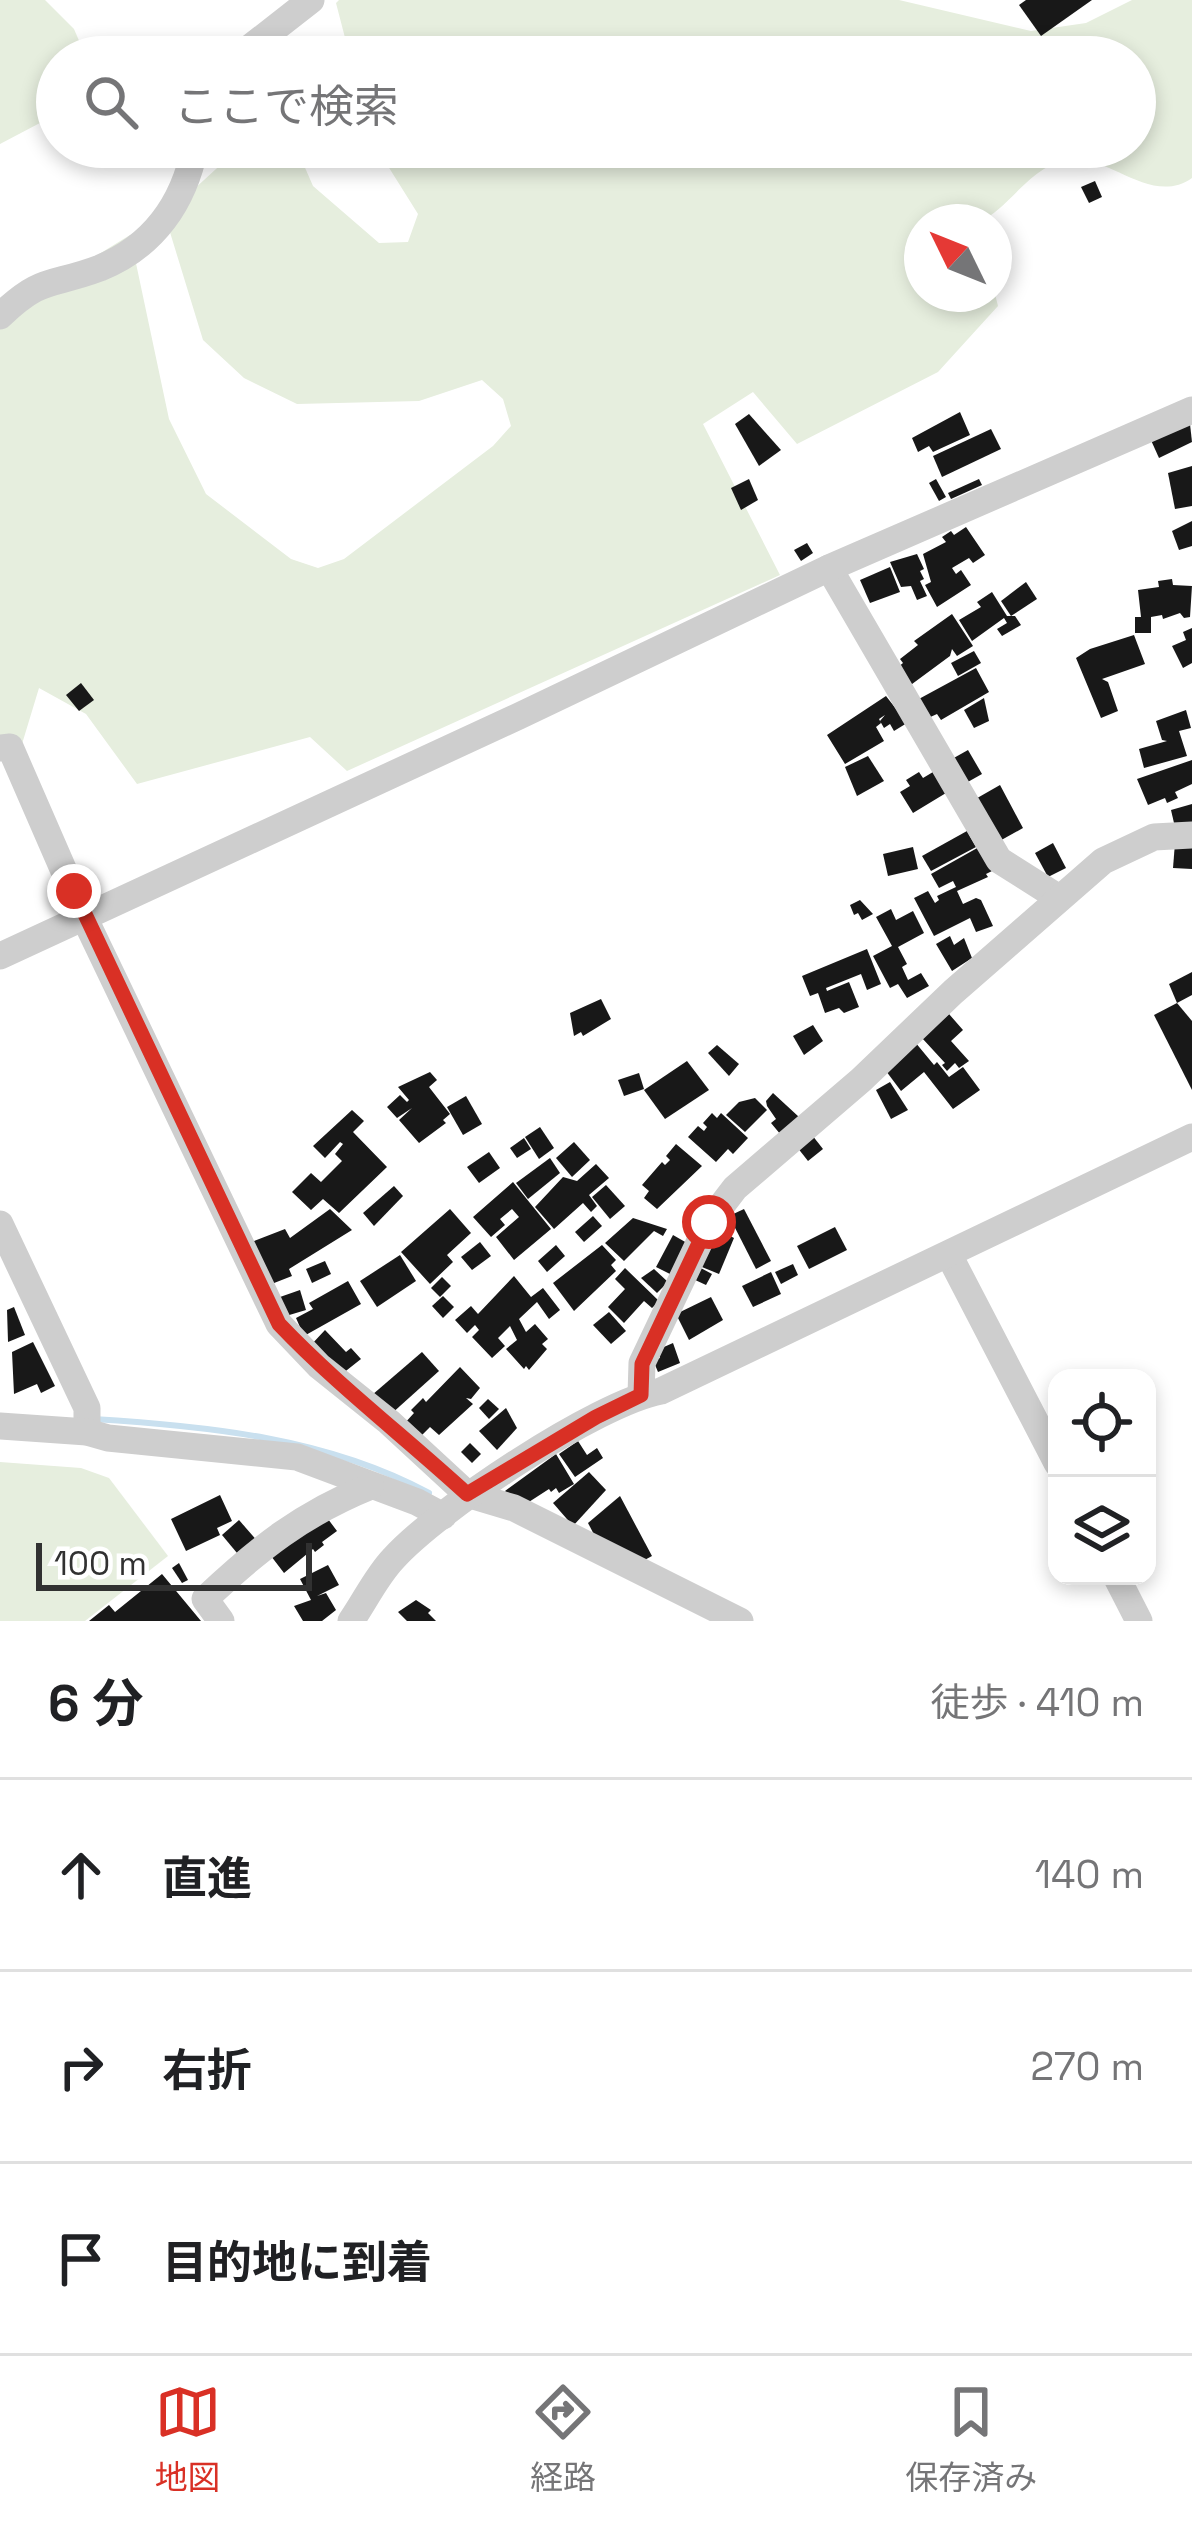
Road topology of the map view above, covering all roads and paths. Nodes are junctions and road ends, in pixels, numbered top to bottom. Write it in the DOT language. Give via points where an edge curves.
graph roads {
  1 [pos="311,0"];
  2 [pos="265,36"];
  3 [pos="190,168"];
  4 [pos="0,316"];
  5 [pos="1192,410"];
  6 [pos="829,568"];
  7 [pos="0,748"];
  8 [pos="1192,836"];
  9 [pos="1059,898"];
  10 [pos="84,917"];
  11 [pos="0,956"];
  12 [pos="1192,1137"];
  13 [pos="0,1224"];
  14 [pos="949,1255"];
  15 [pos="641,1395"];
  16 [pos="87,1423"];
  17 [pos="0,1426"];
  18 [pos="1048,1446"];
  19 [pos="371,1486"];
  20 [pos="454,1506"];
  21 [pos="1121,1585"];
  22 [pos="221,1621"];
  23 [pos="351,1621"];
  24 [pos="740,1621"];
  25 [pos="1139,1621"];
  1 -- 2 [label="street"];
  3 -- 4 [label="street" via="166,220 114,261 41,283"];
  5 -- 6 [label="street"];
  6 -- 9 [label="street" via="999,860"];
  6 -- 10 [label="street"];
  7 -- 10 [label="street" via="10,747"];
  8 -- 9 [label="street" via="1136,844"];
  9 -- 15 [label="street" via="735,1187 709,1222 642,1364"];
  10 -- 11 [label="street"];
  10 -- 20 [label="street" via="279,1324 389,1422"];
  12 -- 14 [label="street"];
  13 -- 16 [label="street"];
  14 -- 15 [label="street"];
  14 -- 18 [label="street"];
  15 -- 20 [label="street"];
  16 -- 17 [label="street"];
  16 -- 19 [label="street" via="108,1438 297,1457"];
  19 -- 20 [label="street"];
  19 -- 22 [label="street" via="289,1526 245,1562 205,1599"];
  20 -- 23 [label="street" via="389,1563"];
  20 -- 24 [label="street" via="514,1508"];
  21 -- 25 [label="street"];
}
